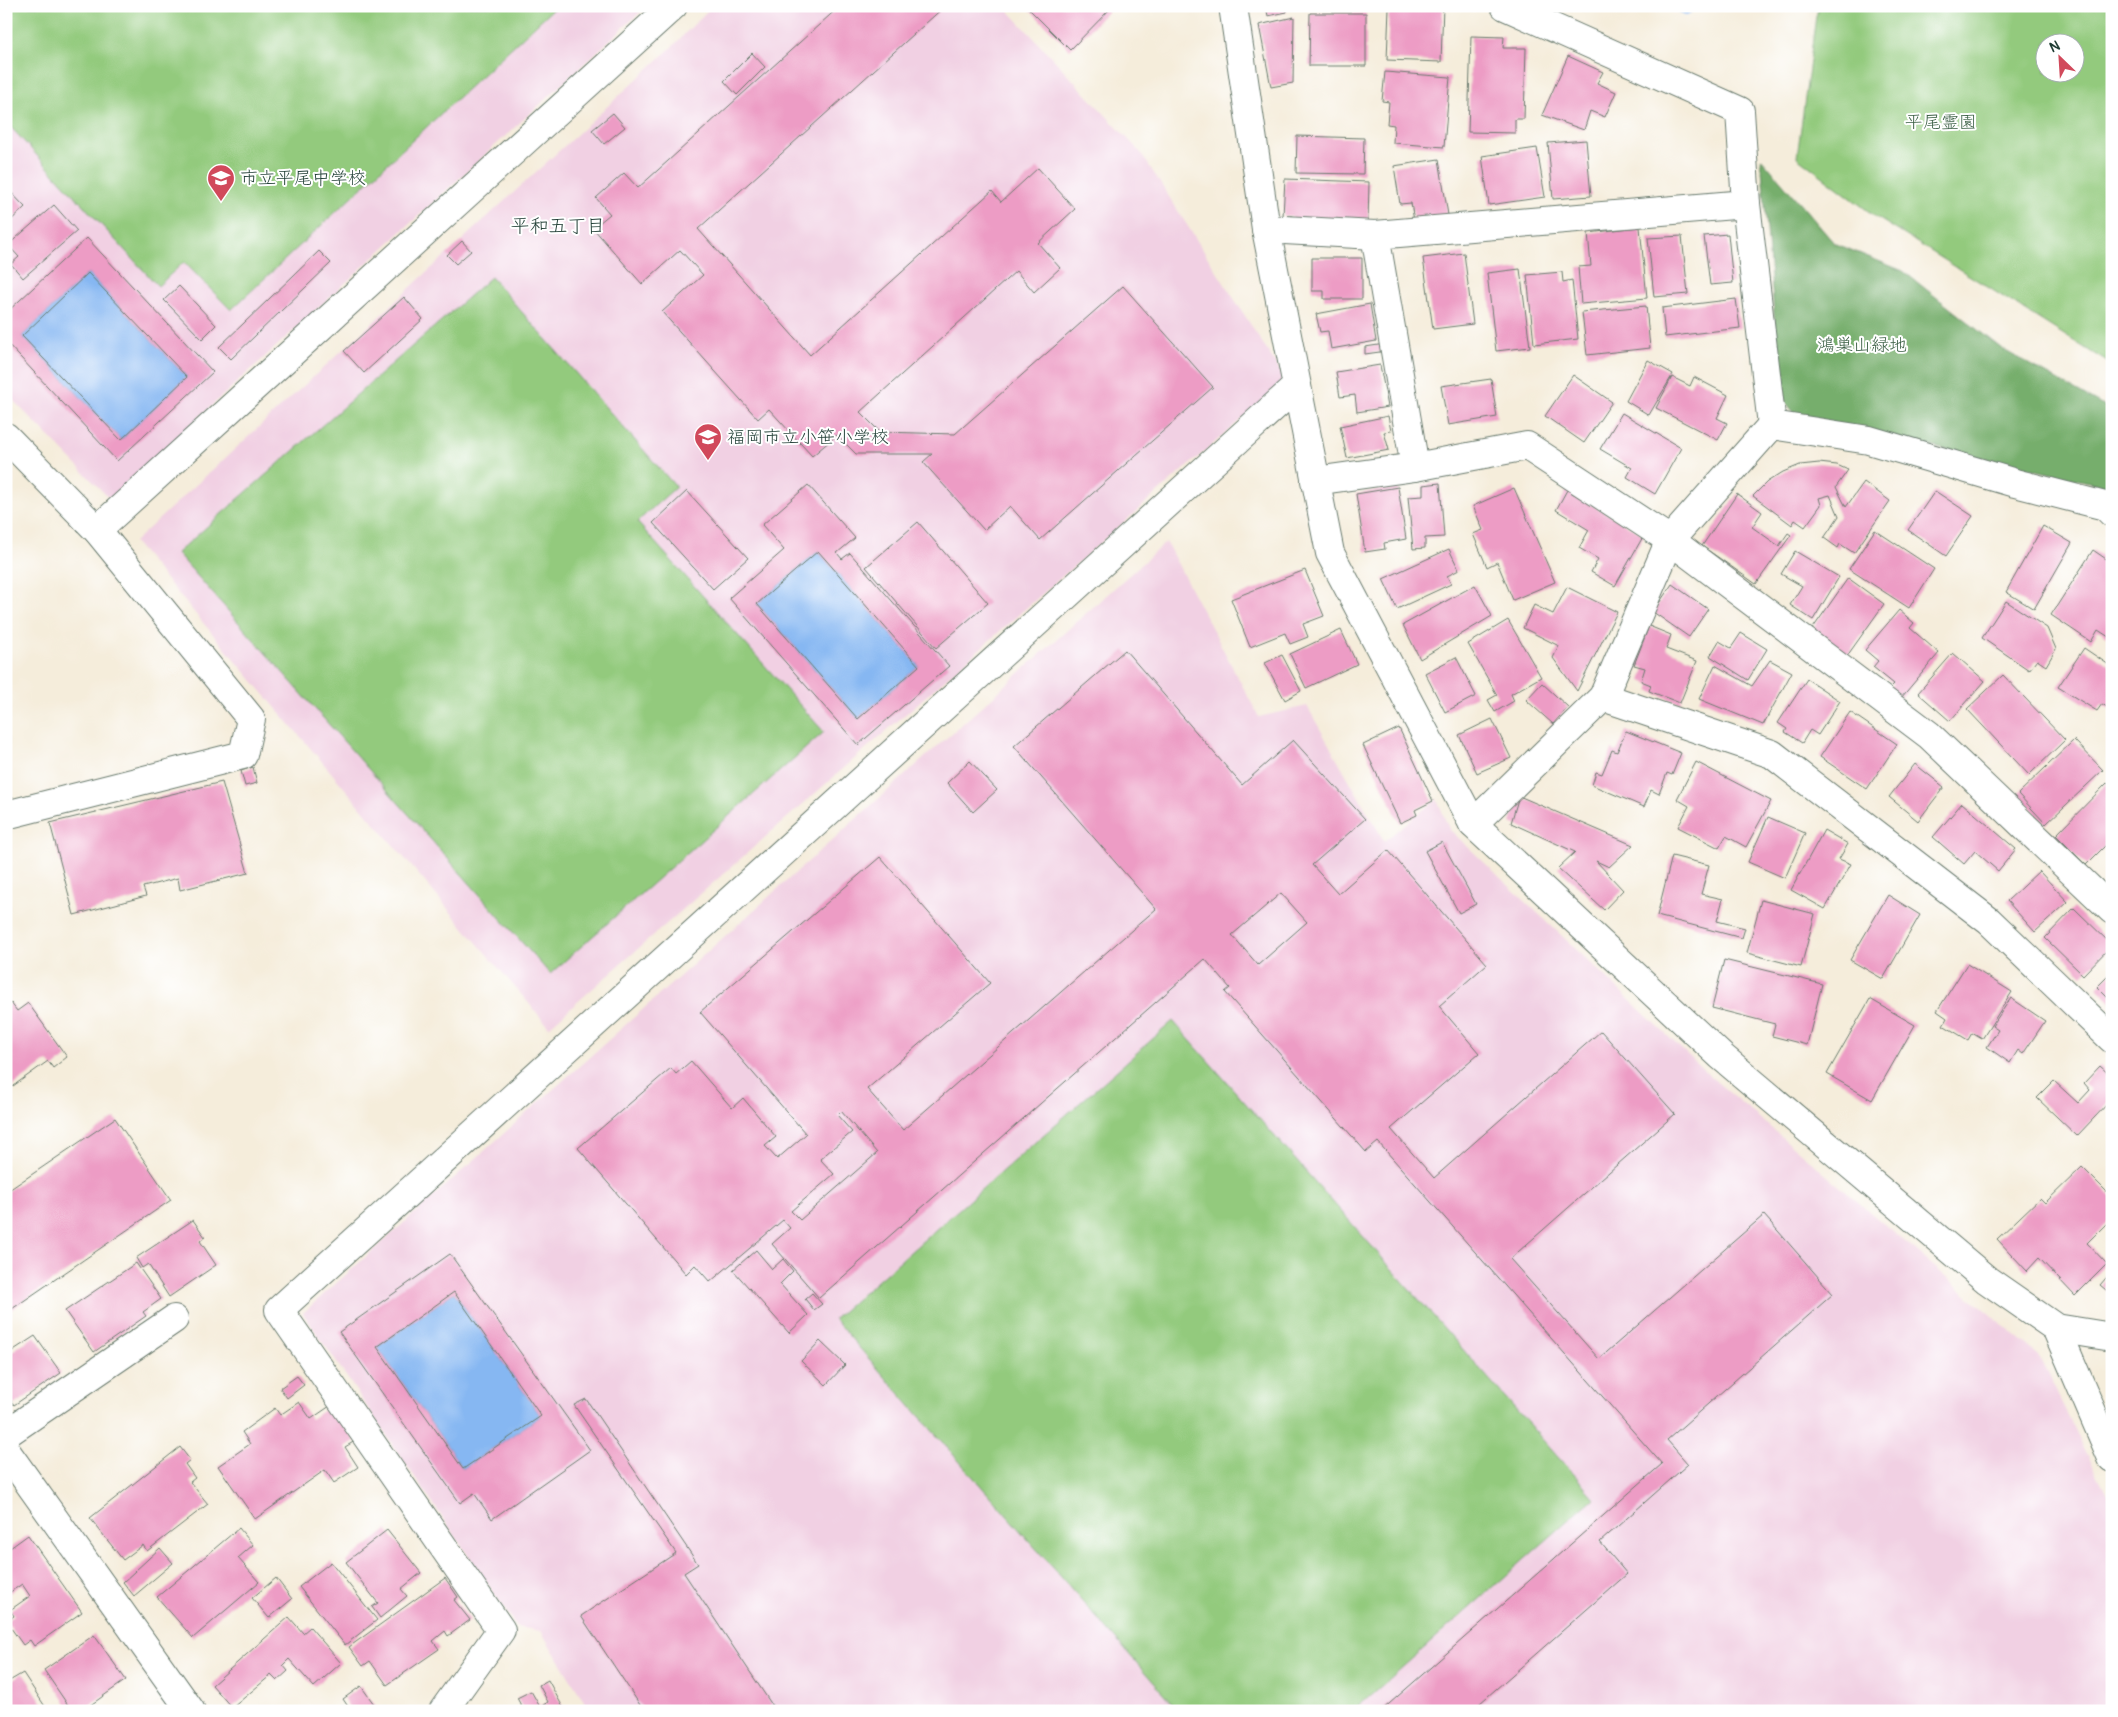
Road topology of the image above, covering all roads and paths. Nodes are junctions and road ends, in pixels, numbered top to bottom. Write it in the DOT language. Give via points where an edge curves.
graph roads {
  1 [pos="673,6"];
  2 [pos="1233,6"];
  3 [pos="1505,6"];
  4 [pos="1746,204"];
  5 [pos="1266,229"];
  6 [pos="1375,235"];
  7 [pos="1297,386"];
  8 [pos="1772,425"];
  9 [pos="6,437"];
  10 [pos="1414,467"];
  11 [pos="1315,481"];
  12 [pos="2112,513"];
  13 [pos="97,530"];
  14 [pos="1670,540"];
  15 [pos="1603,697"];
  16 [pos="6,815"];
  17 [pos="1473,824"];
  18 [pos="2112,910"];
  19 [pos="2112,1039"];
  20 [pos="174,1319"];
  21 [pos="2056,1328"];
  22 [pos="2112,1337"];
  23 [pos="6,1434"];
  24 [pos="6,1451"];
  25 [pos="2112,1458"];
  26 [pos="191,1711"];
  27 [pos="443,1711"];
  1 -- 13 [label="street"];
  2 -- 5 [label="street"];
  3 -- 4 [label="street" via="1740,111"];
  4 -- 6 [label="street"];
  4 -- 8 [label="street"];
  5 -- 6 [label="street"];
  5 -- 7 [label="street"];
  6 -- 10 [label="street"];
  7 -- 11 [label="street"];
  7 -- 27 [label="street" via="279,1310 501,1630"];
  8 -- 12 [label="street" via="1869,440 2105,506"];
  8 -- 14 [label="street"];
  9 -- 13 [label="street"];
  10 -- 11 [label="street"];
  10 -- 14 [label="street" via="1528,446"];
  11 -- 17 [label="street" via="1330,553"];
  13 -- 16 [label="street" via="251,719 244,756"];
  14 -- 15 [label="street"];
  14 -- 18 [label="street" via="1929,735"];
  15 -- 17 [label="street"];
  15 -- 19 [label="street" via="1772,754 1989,921"];
  17 -- 21 [label="street" via="1721,1056 1987,1280"];
  20 -- 23 [label="street"];
  21 -- 22 [label="street"];
  21 -- 25 [label="street"];
  24 -- 26 [label="street"];
}
